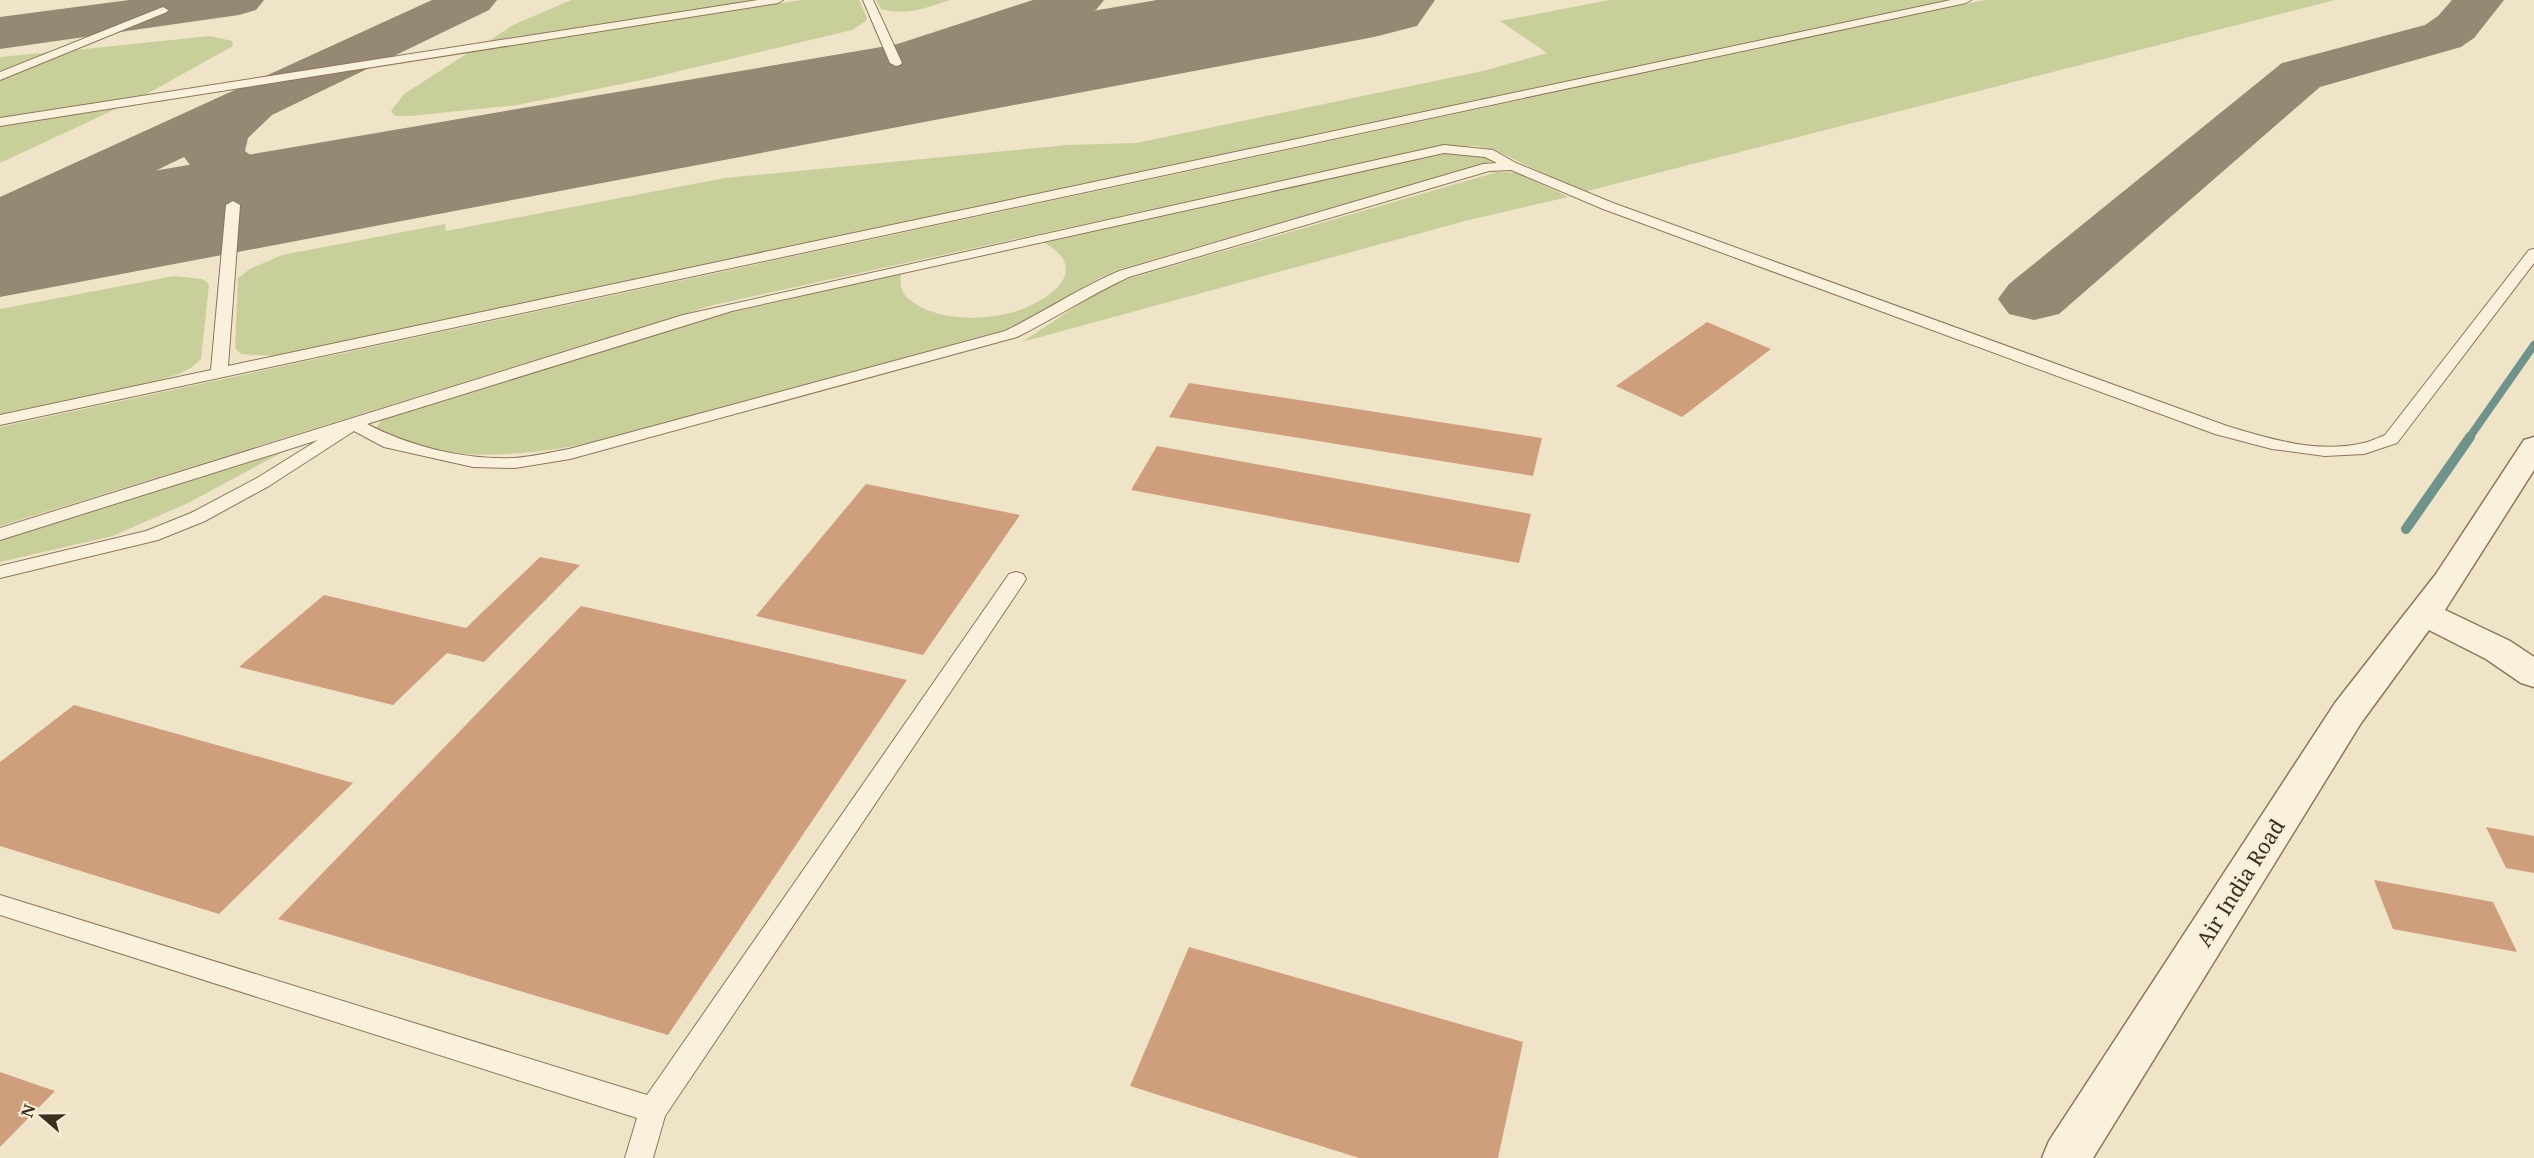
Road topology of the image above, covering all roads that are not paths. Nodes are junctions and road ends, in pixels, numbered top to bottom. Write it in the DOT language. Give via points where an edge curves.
graph roads {
  1 [pos="778,0"];
  2 [pos="868,0"];
  3 [pos="1966,0"];
  4 [pos="163,10"];
  5 [pos="896,63"];
  6 [pos="0,76"];
  7 [pos="0,122"];
  8 [pos="1514,166"];
  9 [pos="233,205"];
  10 [pos="2534,253"];
  11 [pos="219,373"];
  12 [pos="0,420"];
  13 [pos="353,424"];
  14 [pos="2534,446"];
  15 [pos="0,534"];
  16 [pos="0,572"];
  17 [pos="1016,579"];
  18 [pos="2422,613"];
  19 [pos="2534,674"];
  20 [pos="0,905"];
  21 [pos="653,1110"];
  22 [pos="639,1158"];
  23 [pos="2066,1158"];
  1 -- 7 [label="lane"];
  2 -- 5 [label="lane"];
  3 -- 11 [label="lane"];
  4 -- 6 [label="lane"];
  8 -- 10 [label="lane" via="1608,206 2221,430 2270,444 2319,451 2361,449 2391,439"];
  8 -- 13 [label="lane" via="1488,153 1444,149 753,302 688,318"];
  8 -- 13 [label="lane" via="1488,167 1124,274 1011,334 570,454 515,463 473,462 390,443"];
  9 -- 11 [label="lane"];
  11 -- 12 [label="lane"];
  13 -- 15 [label="lane"];
  13 -- 16 [label="lane" via="263,482 151,537"];
  14 -- 18 [label="street, Air India Road" via="2448,582"];
  17 -- 21 [label="lane"];
  18 -- 19 [label="street" via="2498,650"];
  18 -- 23 [label="street, Air India Road" via="2348,713"];
  20 -- 21 [label="lane"];
  21 -- 22 [label="lane"];
}
